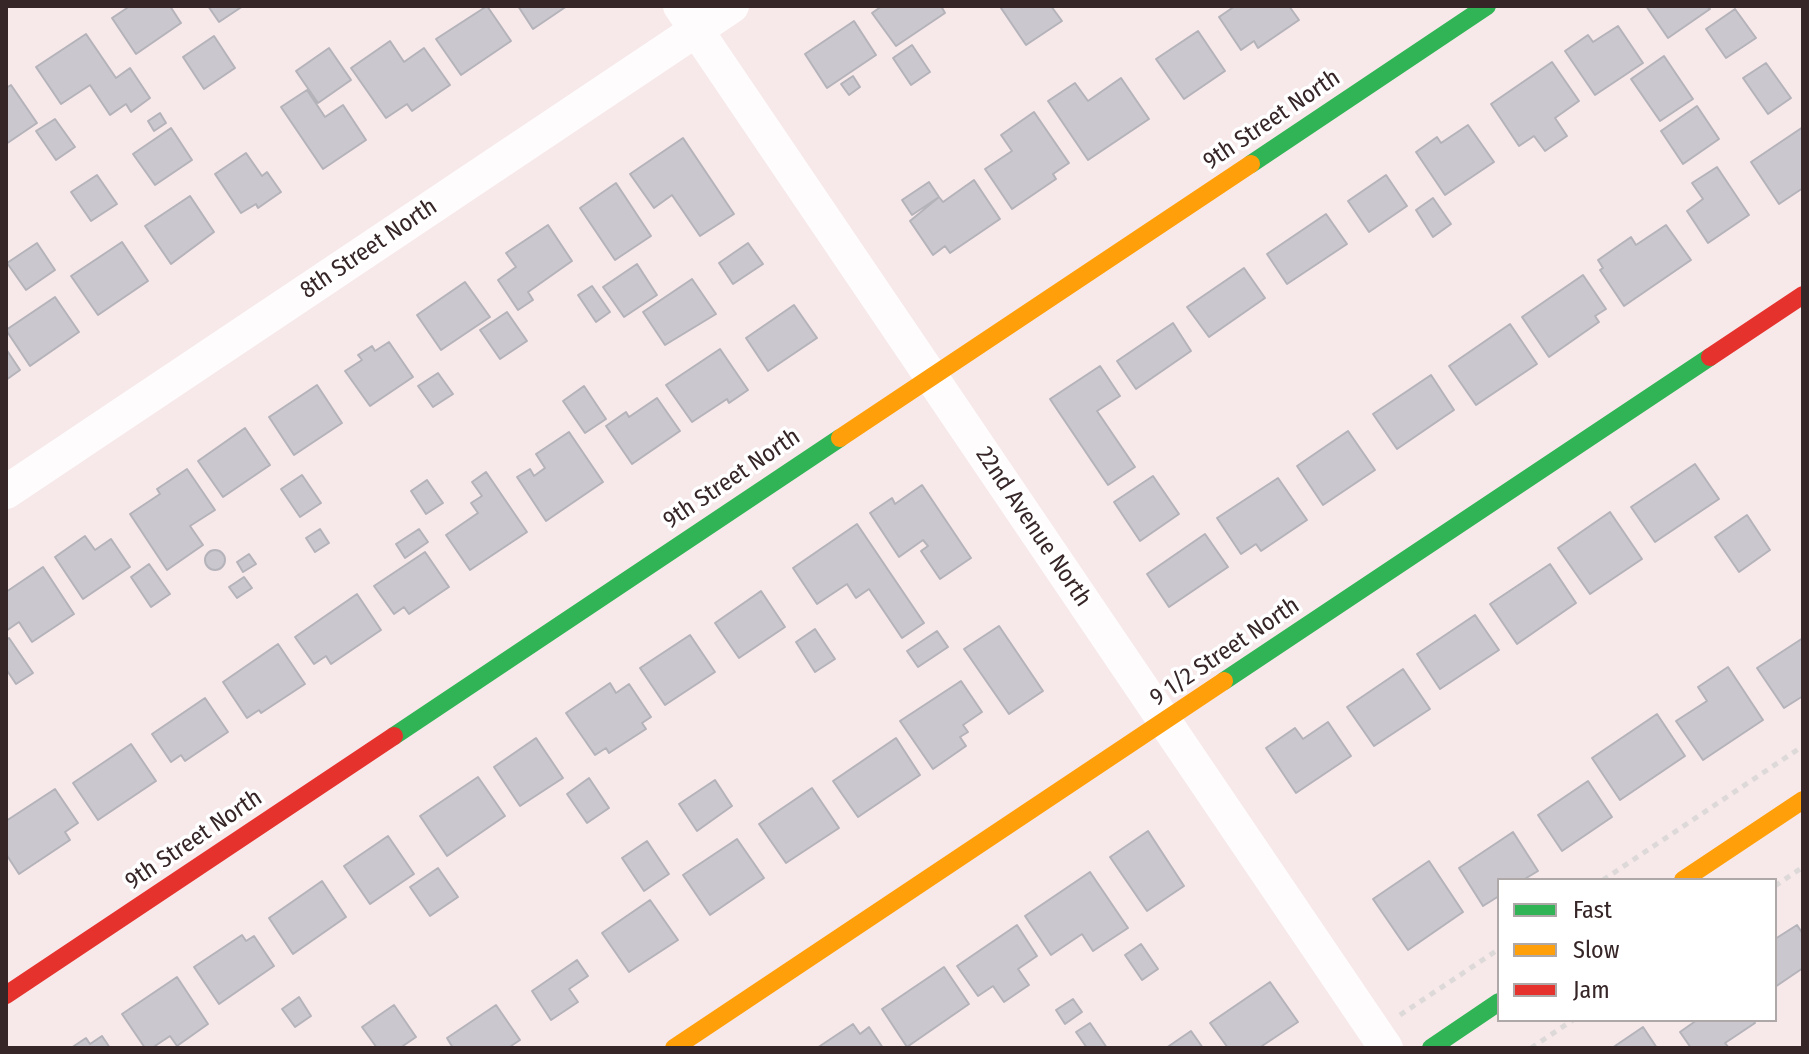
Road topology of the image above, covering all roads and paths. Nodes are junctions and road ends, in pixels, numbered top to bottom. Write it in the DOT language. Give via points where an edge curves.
graph roads {
  1 [pos="732,6"];
  2 [pos="1487,6"];
  3 [pos="688,18"];
  4 [pos="1803,295"];
  5 [pos="930,375"];
  6 [pos="6,492"];
  7 [pos="1164,721"];
  8 [pos="1803,746"];
  9 [pos="1803,800"];
  10 [pos="1803,867"];
  11 [pos="1606,878"];
  12 [pos="1686,878"];
  13 [pos="1777,885"];
  14 [pos="1497,951"];
  15 [pos="6,995"];
  16 [pos="1497,1003"];
  17 [pos="1570,1022"];
  18 [pos="1388,1035"];
  19 [pos="674,1048"];
  20 [pos="1431,1048"];
  21 [pos="1531,1048"];
  1 -- 3 [label="street, 8th Street North"];
  2 -- 5 [label="street, 9th Street North"];
  3 -- 5 [label="street, 22nd Avenue North"];
  3 -- 6 [label="street, 8th Street North"];
  4 -- 7 [label="street, 9 1/2 Street North"];
  5 -- 7 [label="street, 22nd Avenue North"];
  5 -- 15 [label="street, 9th Street North"];
  7 -- 18 [label="street, 22nd Avenue North"];
  7 -- 19 [label="street, 9 1/2 Street North"];
  8 -- 11 [label="path"];
  9 -- 12 [label="street"];
  10 -- 13 [label="path"];
  14 -- 18 [label="path"];
  16 -- 20 [label="street"];
  17 -- 21 [label="path"];
}
